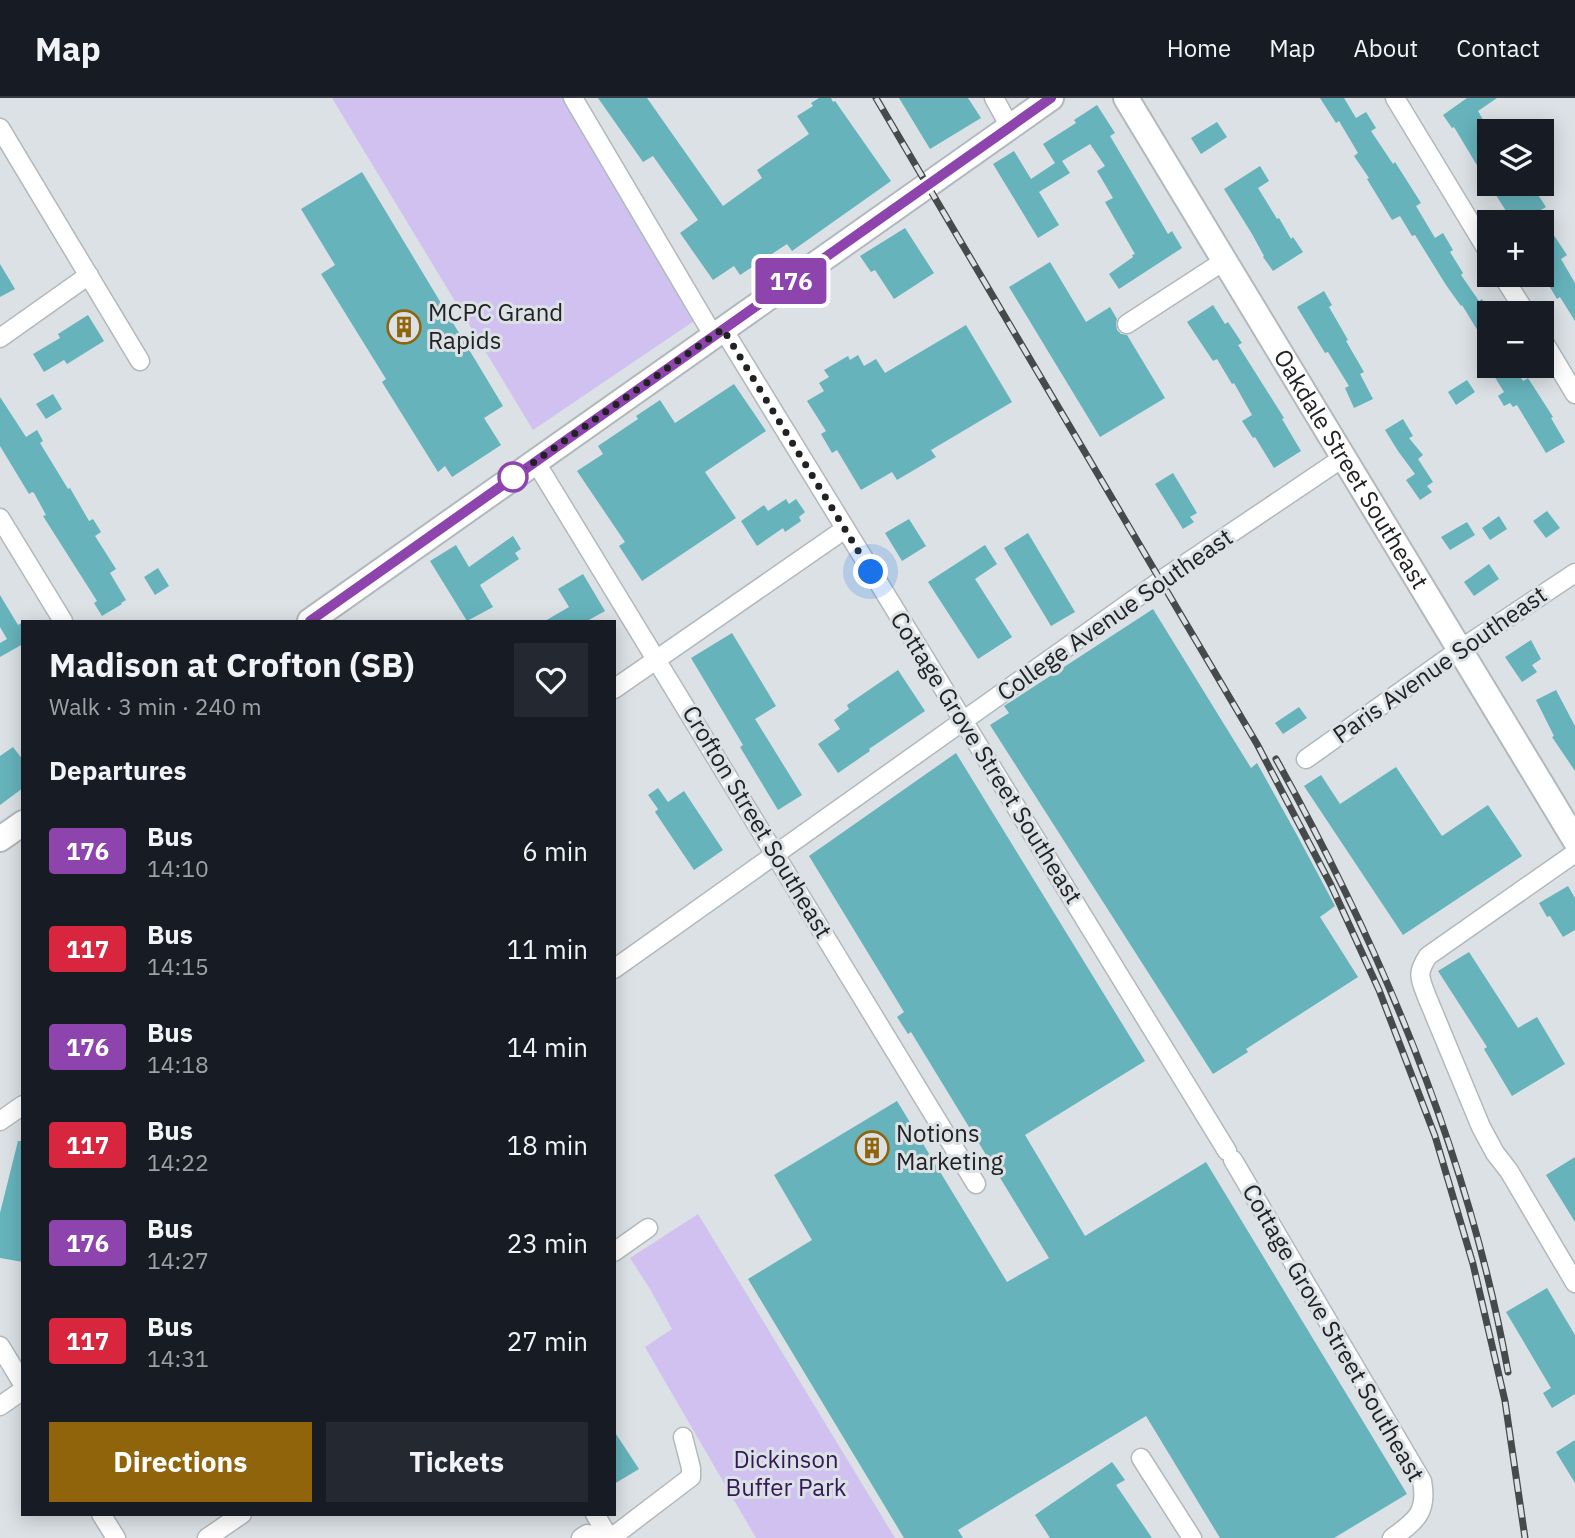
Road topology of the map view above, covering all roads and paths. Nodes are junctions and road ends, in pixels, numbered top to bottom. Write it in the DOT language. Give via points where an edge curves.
graph roads {
  1 [pos="573,98"];
  2 [pos="993,98"];
  3 [pos="1051,98"];
  4 [pos="1126,98"];
  5 [pos="1395,98"];
  6 [pos="1010,127"];
  7 [pos="0,128"];
  8 [pos="1477,233"];
  9 [pos="1224,261"];
  10 [pos="89,275"];
  11 [pos="1127,324"];
  12 [pos="718,332"];
  13 [pos="0,338"];
  14 [pos="1554,359"];
  15 [pos="140,360"];
  16 [pos="1575,394"];
  17 [pos="1344,457"];
  18 [pos="536,461"];
  19 [pos="0,518"];
  20 [pos="845,529"];
  21 [pos="1575,573"];
  22 [pos="62,620"];
  23 [pos="311,620"];
  24 [pos="1459,650"];
  25 [pos="657,659"];
  26 [pos="616,688"];
  27 [pos="963,722"];
  28 [pos="1306,759"];
  29 [pos="21,824"];
  30 [pos="0,839"];
  31 [pos="1575,840"];
  32 [pos="1575,853"];
  33 [pos="776,854"];
  34 [pos="616,968"];
  35 [pos="21,1106"];
  36 [pos="0,1121"];
  37 [pos="976,1184"];
  38 [pos="648,1228"];
  39 [pos="616,1251"];
  40 [pos="1575,1283"];
  41 [pos="0,1346"];
  42 [pos="21,1381"];
  43 [pos="21,1391"];
  44 [pos="0,1406"];
  45 [pos="683,1437"];
  46 [pos="1140,1458"];
  47 [pos="102,1516"];
  48 [pos="239,1516"];
  49 [pos="596,1516"];
  50 [pos="116,1538"];
  51 [pos="207,1538"];
  52 [pos="580,1538"];
  53 [pos="608,1538"];
  54 [pos="1192,1538"];
  55 [pos="1392,1538"];
  1 -- 12 [label="street, Cottage Grove Street Southeast"];
  2 -- 6 [label="street"];
  3 -- 6 [label="street"];
  4 -- 9 [label="street, Oakdale Street Southeast"];
  5 -- 8 [label="street"];
  6 -- 12 [label="street"];
  7 -- 10 [label="street"];
  9 -- 11 [label="street"];
  9 -- 17 [label="street, Oakdale Street Southeast"];
  10 -- 13 [label="street"];
  10 -- 15 [label="street"];
  12 -- 18 [label="street"];
  12 -- 20 [label="street, Cottage Grove Street Southeast"];
  14 -- 16 [label="street"];
  17 -- 24 [label="street, Oakdale Street Southeast"];
  17 -- 27 [label="street, College Avenue Southeast"];
  18 -- 23 [label="street"];
  18 -- 25 [label="street, Crofton Street Southeast"];
  19 -- 22 [label="street"];
  20 -- 25 [label="street"];
  20 -- 27 [label="street, Cottage Grove Street Southeast"];
  21 -- 24 [label="street, Paris Avenue Southeast"];
  24 -- 28 [label="street, Paris Avenue Southeast"];
  24 -- 31 [label="street, Oakdale Street Southeast"];
  25 -- 26 [label="street"];
  25 -- 33 [label="street, Crofton Street Southeast"];
  27 -- 33 [label="street, College Avenue Southeast"];
  27 -- 55 [label="street, Cottage Grove Street Southeast" via="1230,1156 1422,1480 1422,1509"];
  29 -- 30 [label="street"];
  32 -- 40 [label="street" via="1428,956 1420,967 1427,997 1481,1127"];
  33 -- 34 [label="street, College Avenue Southeast"];
  33 -- 37 [label="street, Crofton Street Southeast"];
  35 -- 36 [label="street"];
  38 -- 39 [label="street"];
  41 -- 42 [label="street"];
  43 -- 44 [label="street"];
  45 -- 53 [label="street" via="691,1477"];
  46 -- 54 [label="street"];
  47 -- 50 [label="street"];
  48 -- 51 [label="street"];
  49 -- 53 [label="street"];
  52 -- 53 [label="street" via="587,1534"];
}
